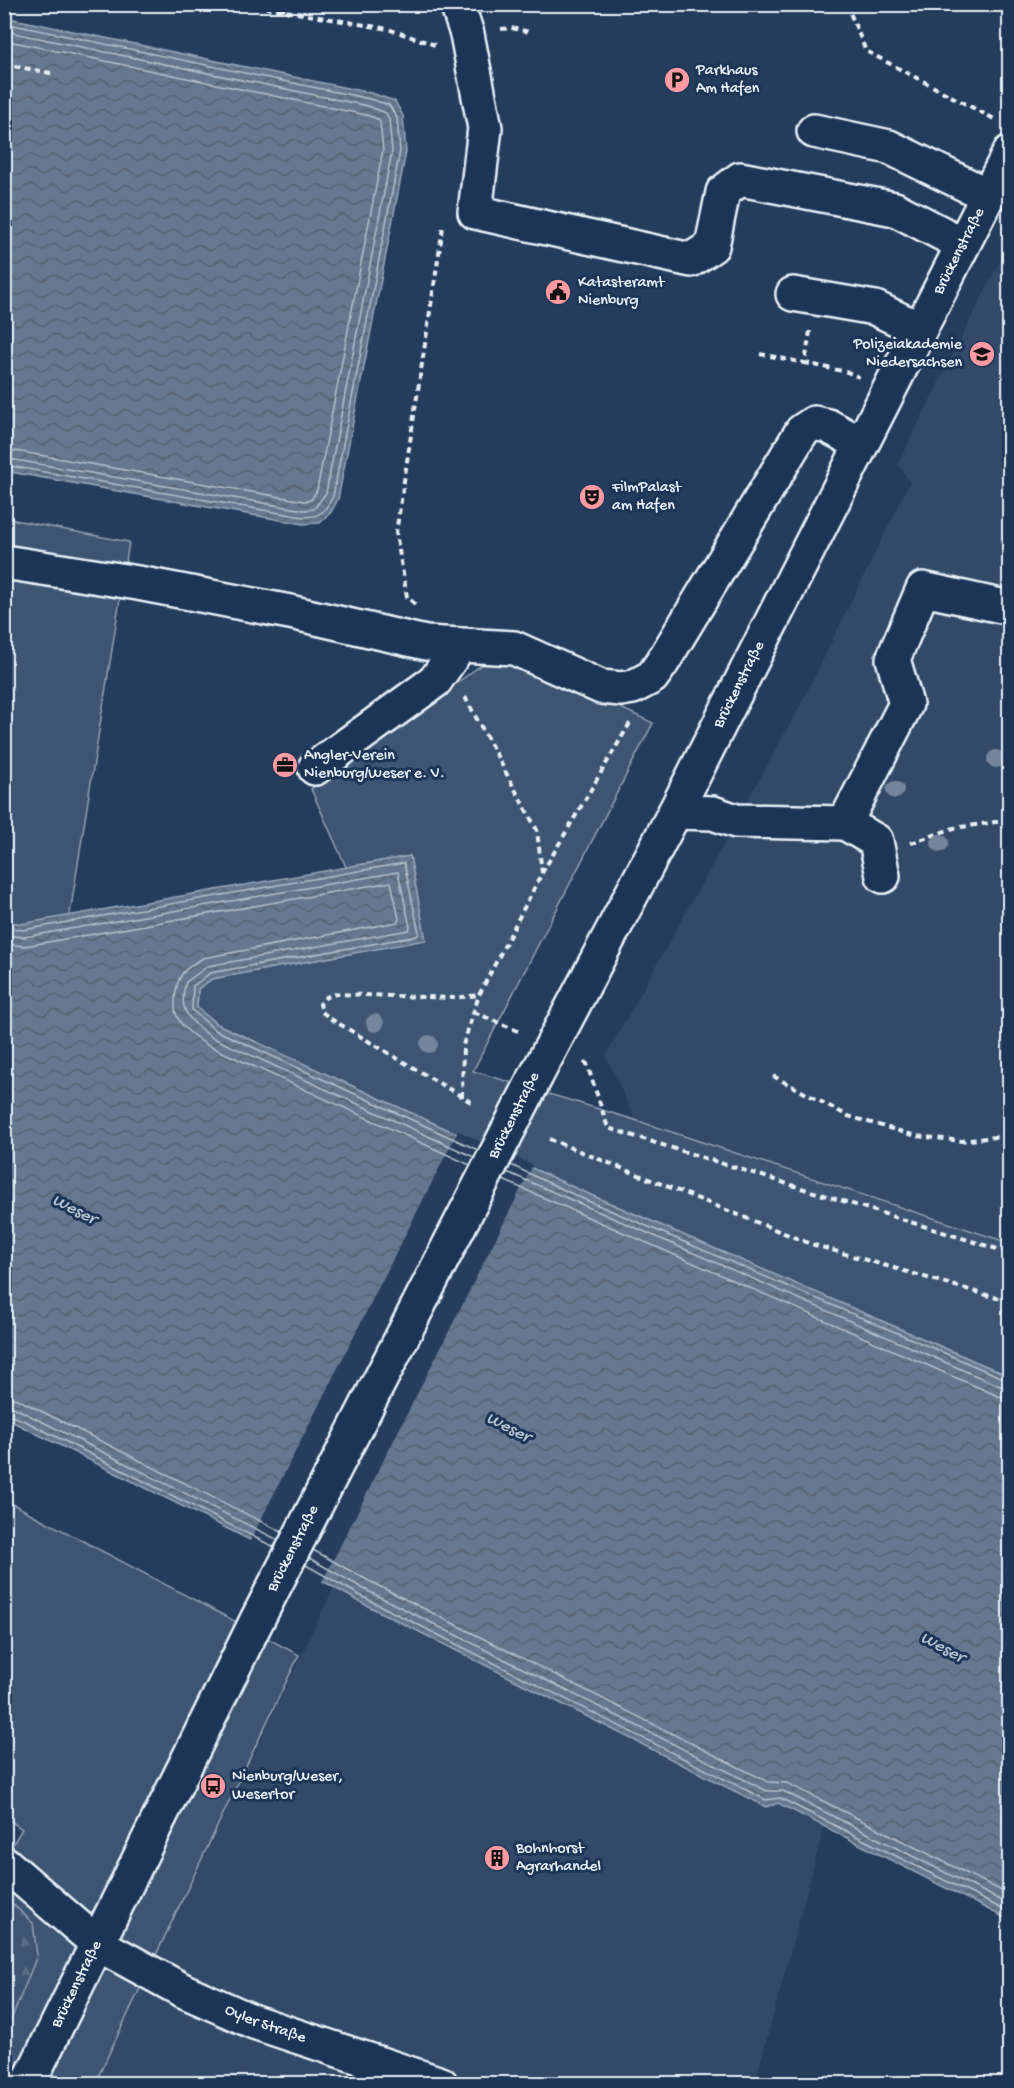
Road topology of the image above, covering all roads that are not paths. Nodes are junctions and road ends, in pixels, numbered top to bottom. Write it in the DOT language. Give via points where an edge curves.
graph roads {
  1 [pos="458,4"];
  2 [pos="814,131"];
  3 [pos="1005,137"];
  4 [pos="987,195"];
  5 [pos="962,244"];
  6 [pos="804,296"];
  7 [pos="919,329"];
  8 [pos="861,444"];
  9 [pos="4,562"];
  10 [pos="1010,608"];
  11 [pos="460,645"];
  12 [pos="315,768"];
  13 [pos="675,812"];
  14 [pos="845,823"];
  15 [pos="881,865"];
  16 [pos="4,1863"];
  17 [pos="98,1944"];
  18 [pos="28,2084"];
  19 [pos="441,2084"];
  1 -- 5 [label="street" via="484,128 475,212 691,260 712,246 723,192 740,179 896,209"];
  2 -- 4 [label="street" via="889,147"];
  3 -- 4 [label="street, Brückenstraße"];
  4 -- 5 [label="street, Brückenstraße"];
  5 -- 7 [label="street, Brückenstraße"];
  6 -- 7 [label="street" via="875,308"];
  7 -- 8 [label="street, Brückenstraße"];
  8 -- 11 [label="street" via="828,426 814,423 802,431 662,663 652,677 633,687 601,687 514,648"];
  8 -- 13 [label="street, Brückenstraße"];
  9 -- 11 [label="street" via="290,612 426,643"];
  10 -- 14 [label="street" via="923,589 893,659 906,704"];
  11 -- 12 [label="street" via="435,681"];
  13 -- 14 [label="street" via="713,813 736,821"];
  13 -- 17 [label="street, Brückenstraße, bridge" via="257,1620"];
  14 -- 15 [label="street" via="876,841"];
  16 -- 17 [label="street, Oyler Straße"];
  17 -- 18 [label="street, Brückenstraße"];
  17 -- 19 [label="street, Oyler Straße" via="182,1990 254,2022"];
}
